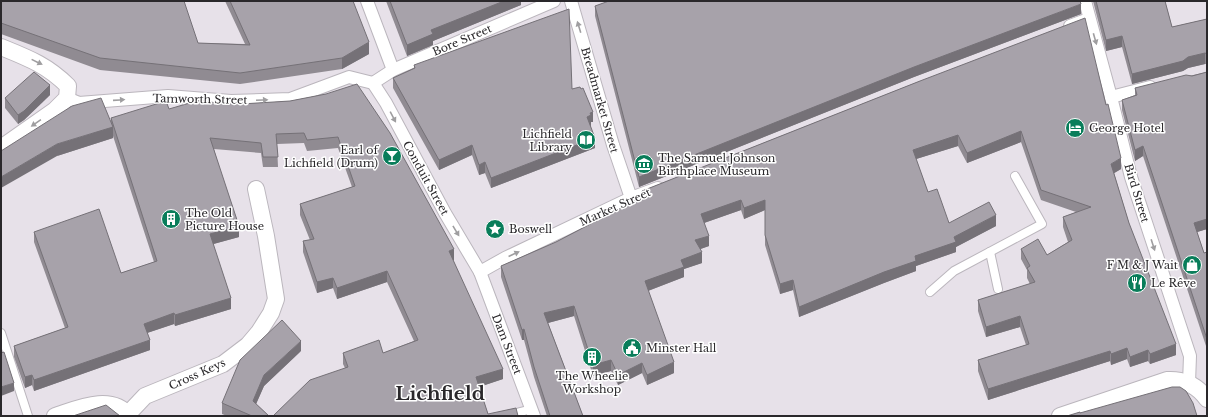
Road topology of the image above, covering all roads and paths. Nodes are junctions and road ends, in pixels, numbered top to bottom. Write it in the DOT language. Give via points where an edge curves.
graph roads {
  1 [pos="367,1"];
  2 [pos="554,1"];
  3 [pos="571,1"];
  4 [pos="1085,1"];
  5 [pos="1089,19"];
  6 [pos="1061,30"];
  7 [pos="1,47"];
  8 [pos="393,70"];
  9 [pos="373,83"];
  10 [pos="1162,84"];
  11 [pos="67,98"];
  12 [pos="1111,98"];
  13 [pos="1,148"];
  14 [pos="1015,176"];
  15 [pos="671,182"];
  16 [pos="256,189"];
  17 [pos="631,198"];
  18 [pos="990,252"];
  19 [pos="480,272"];
  20 [pos="998,289"];
  21 [pos="930,292"];
  22 [pos="1,333"];
  23 [pos="1189,383"];
  24 [pos="1207,399"];
  25 [pos="533,412"];
  26 [pos="129,415"];
  27 [pos="28,416"];
  28 [pos="55,416"];
  29 [pos="504,416"];
  30 [pos="1060,416"];
  1 -- 8 [label="street"];
  2 -- 8 [label="street, Bore Street"];
  17 -- 3 [label="street, Breadmarket Street, one-way"];
  4 -- 5 [label="street, Bird Street"];
  5 -- 6 [label="street"];
  5 -- 12 [label="street, Bird Street, one-way"];
  7 -- 11 [label="street, one-way" via="44,65 57,74 68,86"];
  8 -- 9 [label="street, Bore Street"];
  11 -- 9 [label="street, Tamworth Street, one-way" via="79,103 168,96 231,101 290,98 349,77"];
  9 -- 19 [label="street, Conduit Street, one-way"];
  10 -- 12 [label="street"];
  11 -- 13 [label="street, one-way" via="55,110"];
  12 -- 23 [label="street, Bird Street, one-way" via="1131,177 1190,356"];
  14 -- 18 [label="lane" via="1042,224"];
  15 -- 17 [label="street, Market Street"];
  16 -- 26 [label="street, Cross Keys" via="268,243 276,298 270,313 259,332 243,349 223,364 145,396"];
  19 -- 17 [label="street, Market Street, one-way"];
  18 -- 20 [label="lane"];
  18 -- 21 [label="lane" via="954,271"];
  19 -- 25 [label="street, Dam Street"];
  22 -- 27 [label="lane"];
  23 -- 24 [label="street"];
  23 -- 30 [label="street" via="1179,379 1167,380"];
  25 -- 29 [label="lane"];
  26 -- 28 [label="street, Cross Keys" via="113,405 91,404"];
}
